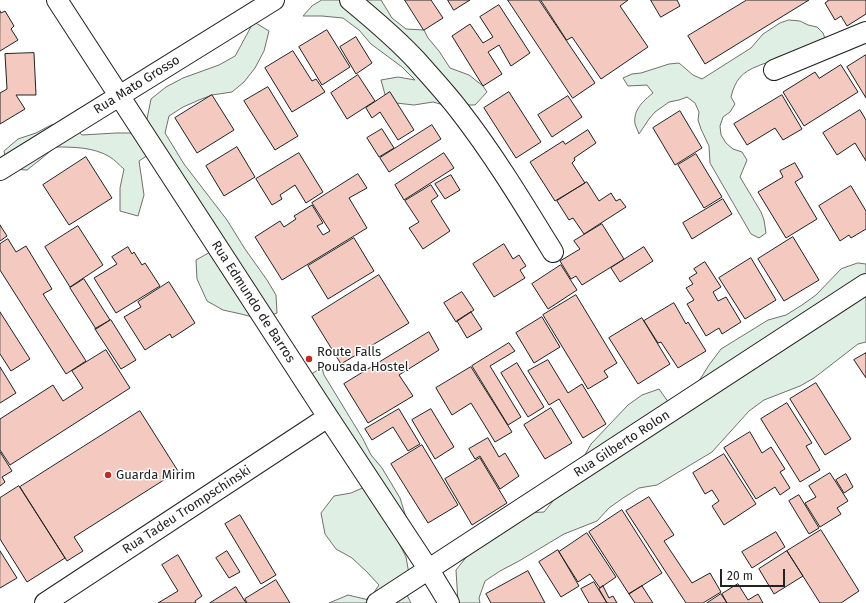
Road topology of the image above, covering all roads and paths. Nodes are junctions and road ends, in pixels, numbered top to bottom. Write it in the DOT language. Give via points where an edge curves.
graph roads {
  1 [pos="57,0"];
  2 [pos="274,0"];
  3 [pos="350,0"];
  4 [pos="866,32"];
  5 [pos="774,70"];
  6 [pos="120,96"];
  7 [pos="0,170"];
  8 [pos="552,252"];
  9 [pos="866,284"];
  10 [pos="328,417"];
  11 [pos="429,570"];
  12 [pos="45,603"];
  13 [pos="377,603"];
  14 [pos="449,603"];
  1 -- 6 [label="street, Rua Edmundo de Barros"];
  2 -- 6 [label="street, Rua Mato Grosso"];
  3 -- 8 [label="street" via="383,27 416,60 458,109 522,201"];
  4 -- 5 [label="street"];
  6 -- 7 [label="street, Rua Mato Grosso"];
  6 -- 10 [label="street, Rua Edmundo de Barros"];
  9 -- 11 [label="street, Rua Gilberto Rolon"];
  10 -- 11 [label="street, Rua Edmundo de Barros"];
  10 -- 12 [label="street, Rua Tadeu Trompschinski"];
  11 -- 13 [label="street, Rua Gilberto Rolon"];
  11 -- 14 [label="street, Rua Edmundo de Barros"];
}
